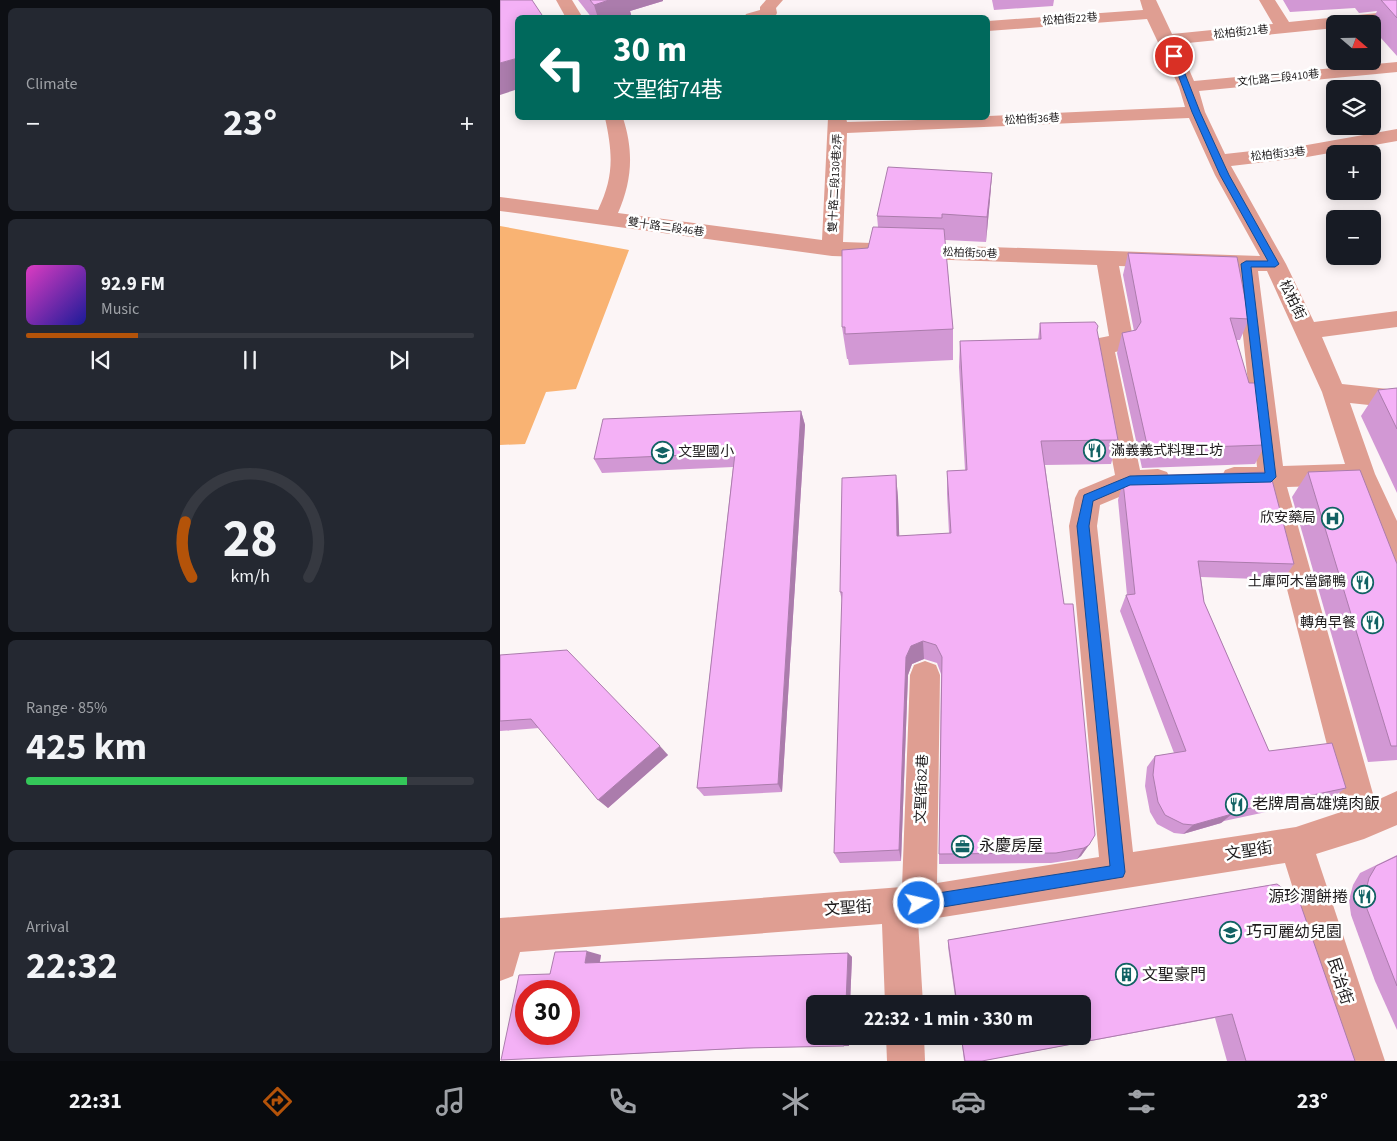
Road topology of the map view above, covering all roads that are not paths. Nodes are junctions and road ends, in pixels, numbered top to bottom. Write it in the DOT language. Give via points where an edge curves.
graph roads {
  1 [pos="564,0"];
  2 [pos="1110,0"];
  3 [pos="1267,0"];
  4 [pos="1150,7"];
  5 [pos="774,10"];
  6 [pos="574,15"];
  7 [pos="760,15"];
  8 [pos="1117,16"];
  9 [pos="1397,16"];
  10 [pos="990,26"];
  11 [pos="1284,27"];
  12 [pos="1167,40"];
  13 [pos="1397,67"];
  14 [pos="1188,87"];
  15 [pos="1196,112"];
  16 [pos="990,118"];
  17 [pos="614,120"];
  18 [pos="936,120"];
  19 [pos="838,123"];
  20 [pos="1397,135"];
  21 [pos="1219,161"];
  22 [pos="500,204"];
  23 [pos="605,218"];
  24 [pos="832,249"];
  25 [pos="1107,258"];
  26 [pos="1246,264"];
  27 [pos="1275,264"];
  28 [pos="1397,319"];
  29 [pos="1307,331"];
  30 [pos="1334,392"];
  31 [pos="1397,399"];
  32 [pos="1362,474"];
  33 [pos="1271,477"];
  34 [pos="1186,479"];
  35 [pos="1214,479"];
  36 [pos="1130,481"];
  37 [pos="1397,551"];
  38 [pos="925,675"];
  39 [pos="1397,808"];
  40 [pos="1364,822"];
  41 [pos="1296,844"];
  42 [pos="1118,872"];
  43 [pos="909,904"];
  44 [pos="502,945"];
  45 [pos="904,995"];
  46 [pos="905,1045"];
  47 [pos="906,1061"];
  48 [pos="1366,1061"];
  1 -- 6 [label="street"];
  2 -- 8 [label="street"];
  3 -- 11 [label="street"];
  4 -- 8 [label="street, 松柏街22巷"];
  4 -- 12 [label="street, 松柏街"];
  5 -- 7 [label="street"];
  8 -- 10 [label="street, 松柏街22巷"];
  9 -- 11 [label="street, 松柏街21巷"];
  11 -- 12 [label="street, 松柏街21巷"];
  12 -- 14 [label="street, 松柏街"];
  13 -- 14 [label="street, 文化路二段410巷"];
  14 -- 15 [label="street, 松柏街"];
  15 -- 16 [label="street, 松柏街36巷"];
  15 -- 21 [label="street, 松柏街"];
  17 -- 23 [label="street" via="623,165 617,192"];
  18 -- 19 [label="street, 松柏街36巷"];
  19 -- 24 [label="street, 雙十路二段130巷2弄"];
  20 -- 21 [label="street, 松柏街33巷" via="1307,151"];
  21 -- 27 [label="street, 松柏街"];
  22 -- 23 [label="street, 雙十路二段46巷"];
  23 -- 24 [label="street, 雙十路二段46巷"];
  24 -- 25 [label="street, 松柏街50巷"];
  25 -- 26 [label="street, 松柏街50巷"];
  25 -- 36 [label="street" via="1122,343 1103,350"];
  26 -- 27 [label="street, 松柏街50巷"];
  26 -- 33 [label="street"];
  27 -- 29 [label="street, 松柏街"];
  28 -- 29 [label="street"];
  29 -- 30 [label="street, 松柏街"];
  30 -- 31 [label="street"];
  30 -- 32 [label="street, 松柏街"];
  32 -- 33 [label="street"];
  32 -- 37 [label="street, 松柏街"];
  33 -- 35 [label="street"];
  33 -- 40 [label="street"];
  34 -- 36 [label="street"];
  36 -- 42 [label="street" via="1088,498 1083,526"];
  38 -- 43 [label="street, 文聖街82巷"];
  39 -- 40 [label="street, 文聖街"];
  40 -- 41 [label="street, 文聖街"];
  41 -- 42 [label="street, 文聖街"];
  41 -- 48 [label="street, 民治街"];
  42 -- 43 [label="street, 文聖街"];
  43 -- 44 [label="street, 文聖街" via="659,922"];
  43 -- 45 [label="street, 文聖街82巷"];
  46 -- 47 [label="street"];
}
